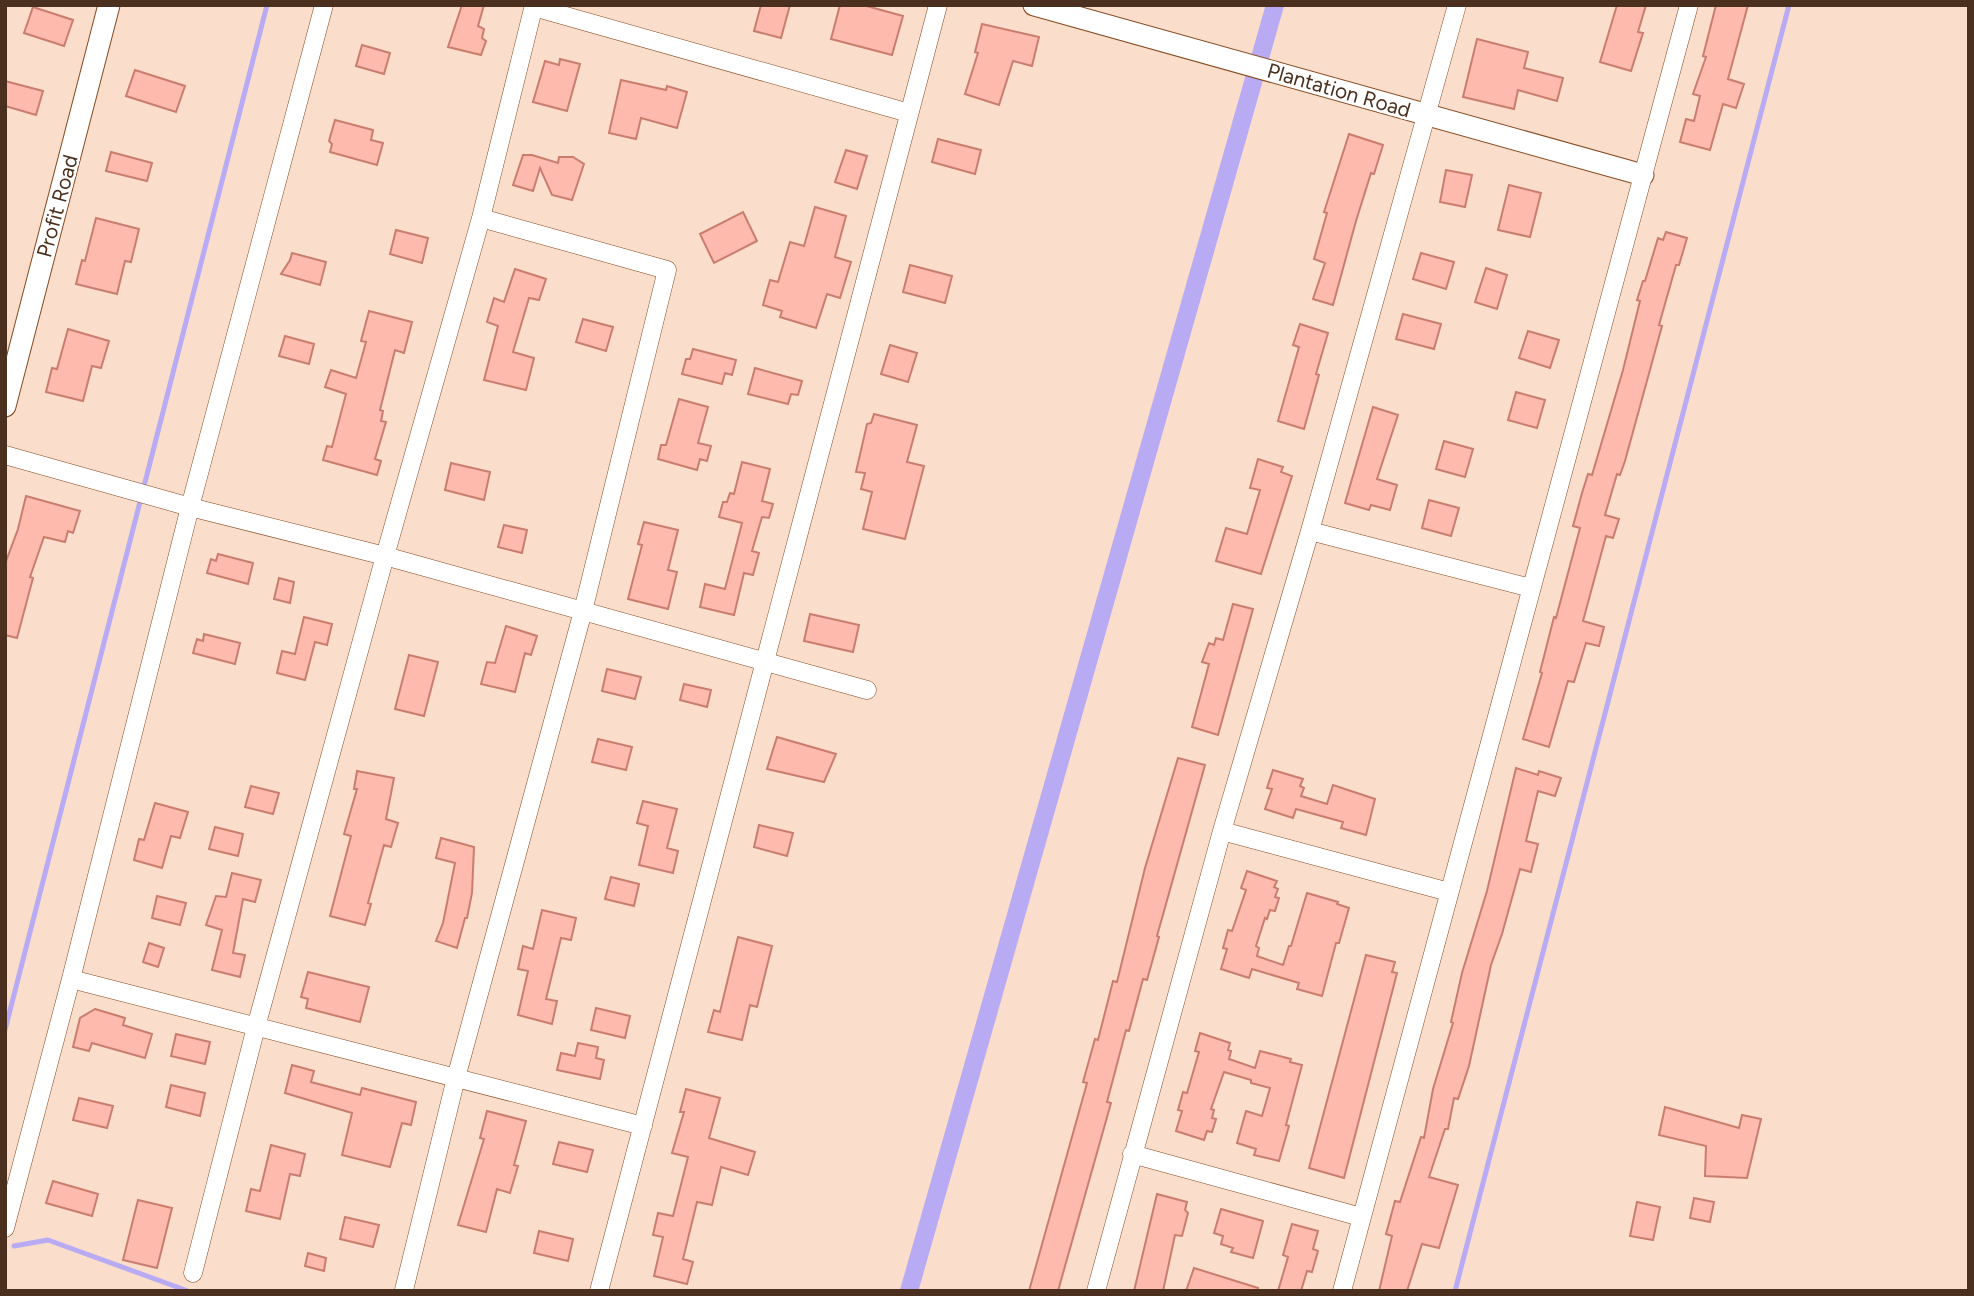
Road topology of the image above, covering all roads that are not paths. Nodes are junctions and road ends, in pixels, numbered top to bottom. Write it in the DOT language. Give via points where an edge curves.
graph roads {
  1 [pos="109,5"];
  2 [pos="324,5"];
  3 [pos="938,5"];
  4 [pos="1034,5"];
  5 [pos="1457,5"];
  6 [pos="1689,5"];
  7 [pos="534,6"];
  8 [pos="909,113"];
  9 [pos="1427,114"];
  10 [pos="1643,175"];
  11 [pos="481,218"];
  12 [pos="5,406"];
  13 [pos="5,455"];
  14 [pos="190,507"];
  15 [pos="1310,531"];
  16 [pos="385,556"];
  17 [pos="1531,588"];
  18 [pos="583,611"];
  19 [pos="764,662"];
  20 [pos="867,690"];
  21 [pos="1222,831"];
  22 [pos="1449,892"];
  23 [pos="71,979"];
  24 [pos="256,1027"];
  25 [pos="456,1078"];
  26 [pos="643,1126"];
  27 [pos="1132,1154"];
  28 [pos="1361,1217"];
  29 [pos="5,1228"];
  30 [pos="193,1273"];
  31 [pos="404,1290"];
  32 [pos="599,1291"];
  33 [pos="1096,1291"];
  34 [pos="1342,1291"];
  1 -- 12 [label="street, Profit Road"];
  2 -- 14 [label="street"];
  3 -- 8 [label="street"];
  4 -- 9 [label="street, Plantation Road"];
  5 -- 9 [label="street"];
  6 -- 10 [label="street"];
  7 -- 8 [label="street"];
  7 -- 11 [label="street"];
  8 -- 19 [label="street"];
  9 -- 10 [label="street, Plantation Road"];
  9 -- 15 [label="street"];
  10 -- 17 [label="street"];
  11 -- 16 [label="street"];
  11 -- 18 [label="street" via="667,270"];
  13 -- 14 [label="street"];
  14 -- 16 [label="street"];
  14 -- 23 [label="street"];
  15 -- 17 [label="street"];
  15 -- 21 [label="street"];
  16 -- 18 [label="street"];
  16 -- 24 [label="street"];
  17 -- 22 [label="street"];
  18 -- 19 [label="street"];
  18 -- 25 [label="street"];
  19 -- 20 [label="street"];
  19 -- 26 [label="street"];
  21 -- 22 [label="street"];
  21 -- 27 [label="street"];
  22 -- 28 [label="street"];
  23 -- 24 [label="street"];
  23 -- 29 [label="street"];
  24 -- 25 [label="street"];
  24 -- 30 [label="street"];
  25 -- 26 [label="street"];
  25 -- 31 [label="street"];
  26 -- 32 [label="street"];
  27 -- 28 [label="street"];
  27 -- 33 [label="street"];
  28 -- 34 [label="street"];
}
